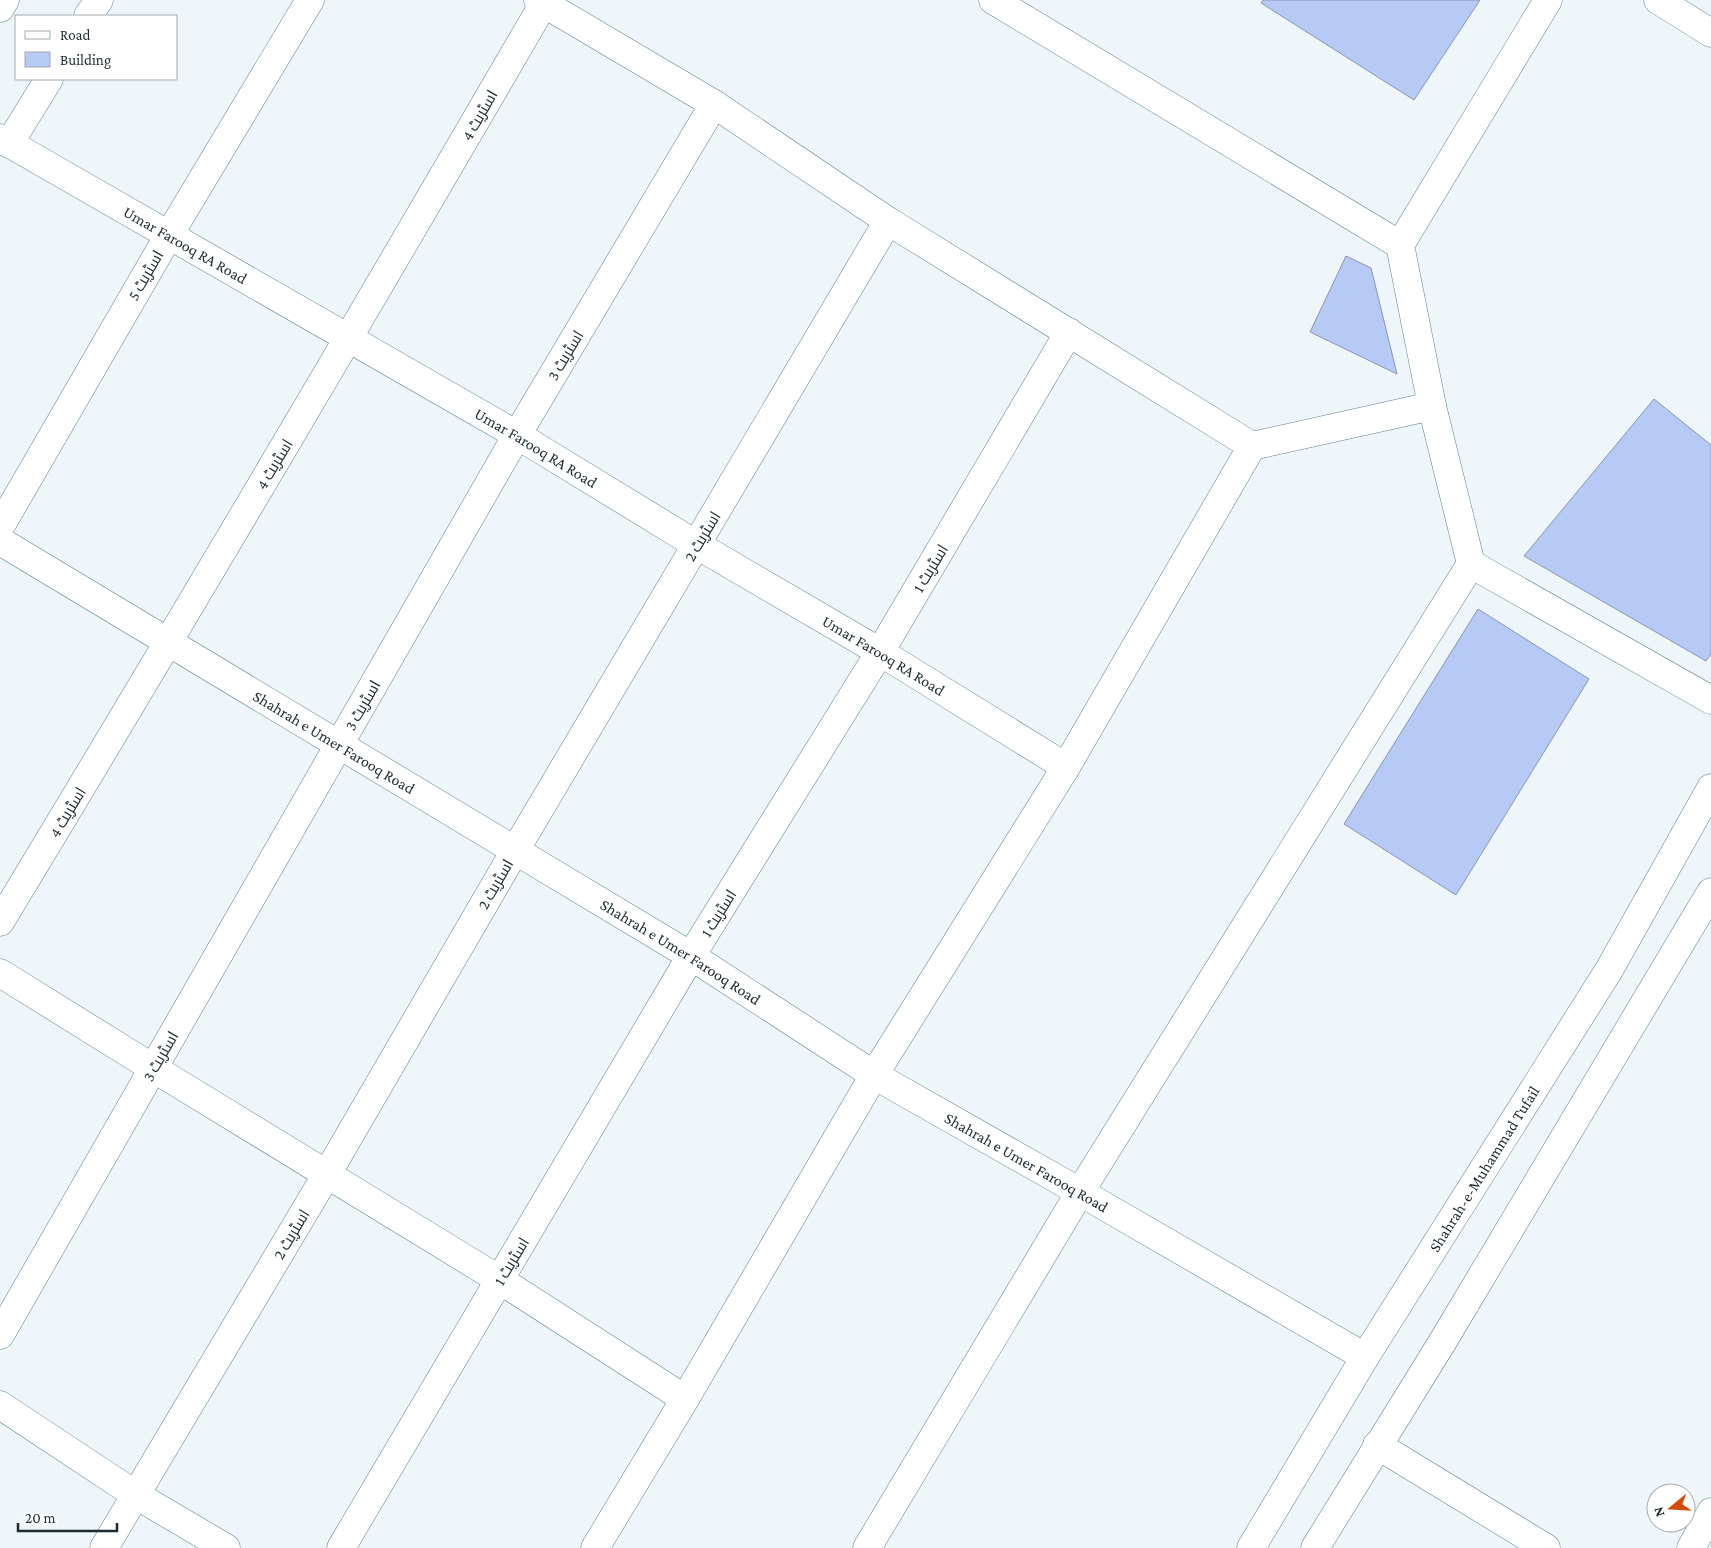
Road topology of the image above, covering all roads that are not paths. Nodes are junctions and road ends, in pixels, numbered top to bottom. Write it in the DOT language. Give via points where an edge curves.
graph roads {
  1 [pos="5,0"];
  2 [pos="99,0"];
  3 [pos="310,0"];
  4 [pos="993,0"];
  5 [pos="1548,0"];
  6 [pos="1658,0"];
  7 [pos="541,2"];
  8 [pos="0,8"];
  9 [pos="89,15"];
  10 [pos="1711,33"];
  11 [pos="48,80"];
  12 [pos="714,104"];
  13 [pos="4,141"];
  14 [pos="888,221"];
  15 [pos="169,235"];
  16 [pos="1400,245"];
  17 [pos="1069,332"];
  18 [pos="349,339"];
  19 [pos="1432,406"];
  20 [pos="517,435"];
  21 [pos="1252,446"];
  22 [pos="0,526"];
  23 [pos="0,541"];
  24 [pos="697,545"];
  25 [pos="1471,564"];
  26 [pos="168,643"];
  27 [pos="880,652"];
  28 [pos="1711,700"];
  29 [pos="339,745"];
  30 [pos="1066,766"];
  31 [pos="1711,788"];
  32 [pos="516,849"];
  33 [pos="1711,892"];
  34 [pos="0,922"];
  35 [pos="691,956"];
  36 [pos="0,973"];
  37 [pos="153,1068"];
  38 [pos="874,1075"];
  39 [pos="327,1174"];
  40 [pos="1080,1192"];
  41 [pos="500,1280"];
  42 [pos="0,1335"];
  43 [pos="1365,1356"];
  44 [pos="684,1400"];
  45 [pos="0,1405"];
  46 [pos="1377,1446"];
  47 [pos="136,1495"];
  48 [pos="1711,1512"];
  49 [pos="104,1548"];
  50 [pos="226,1548"];
  51 [pos="341,1548"];
  52 [pos="595,1548"];
  53 [pos="867,1548"];
  54 [pos="1251,1548"];
  55 [pos="1315,1548"];
  56 [pos="1546,1548"];
  57 [pos="1691,1548"];
  1 -- 8 [label="street"];
  2 -- 9 [label="street"];
  3 -- 15 [label="street, اسٹریٹ 5"];
  4 -- 16 [label="street"];
  5 -- 16 [label="street"];
  6 -- 10 [label="street"];
  7 -- 12 [label="street"];
  7 -- 18 [label="street, اسٹریٹ 4"];
  11 -- 13 [label="street"];
  12 -- 14 [label="street"];
  12 -- 20 [label="street, اسٹریٹ 3"];
  13 -- 15 [label="street, Umar Farooq RA Road"];
  14 -- 17 [label="street"];
  14 -- 24 [label="street, اسٹریٹ 2"];
  15 -- 18 [label="street, Umar Farooq RA Road"];
  15 -- 22 [label="street, اسٹریٹ 5"];
  16 -- 19 [label="street"];
  17 -- 21 [label="street"];
  17 -- 27 [label="street, اسٹریٹ 1"];
  18 -- 20 [label="street, Umar Farooq RA Road"];
  18 -- 26 [label="street, اسٹریٹ 4"];
  19 -- 21 [label="street"];
  19 -- 25 [label="street"];
  20 -- 24 [label="street, Umar Farooq RA Road"];
  20 -- 29 [label="street, اسٹریٹ 3"];
  21 -- 30 [label="street"];
  23 -- 26 [label="street, Shahrah e Umer Farooq Road"];
  24 -- 27 [label="street, Umar Farooq RA Road"];
  24 -- 32 [label="street, اسٹریٹ 2"];
  25 -- 28 [label="street"];
  25 -- 40 [label="street"];
  26 -- 29 [label="street, Shahrah e Umer Farooq Road"];
  26 -- 34 [label="street, اسٹریٹ 4"];
  27 -- 30 [label="street, Umar Farooq RA Road"];
  27 -- 35 [label="street, اسٹریٹ 1"];
  29 -- 32 [label="street, Shahrah e Umer Farooq Road"];
  29 -- 37 [label="street, اسٹریٹ 3"];
  30 -- 38 [label="street"];
  31 -- 43 [label="street, Shahrah-e-Muhammad Tufail" via="1609,970"];
  32 -- 35 [label="street, Shahrah e Umer Farooq Road"];
  32 -- 39 [label="street, اسٹریٹ 2"];
  33 -- 46 [label="street"];
  35 -- 38 [label="street, Shahrah e Umer Farooq Road"];
  35 -- 41 [label="street, اسٹریٹ 1"];
  36 -- 37 [label="street"];
  37 -- 39 [label="street"];
  37 -- 42 [label="street, اسٹریٹ 3"];
  38 -- 40 [label="street, Shahrah e Umer Farooq Road"];
  38 -- 44 [label="street"];
  39 -- 41 [label="street"];
  39 -- 47 [label="street, اسٹریٹ 2"];
  40 -- 43 [label="street, Shahrah e Umer Farooq Road"];
  40 -- 53 [label="street"];
  41 -- 44 [label="street"];
  41 -- 51 [label="street, اسٹریٹ 1"];
  43 -- 54 [label="street, Shahrah-e-Muhammad Tufail"];
  44 -- 52 [label="street"];
  45 -- 47 [label="street"];
  46 -- 55 [label="street"];
  46 -- 56 [label="street"];
  47 -- 49 [label="street, اسٹریٹ 2"];
  47 -- 50 [label="street"];
  48 -- 57 [label="street"];
}
